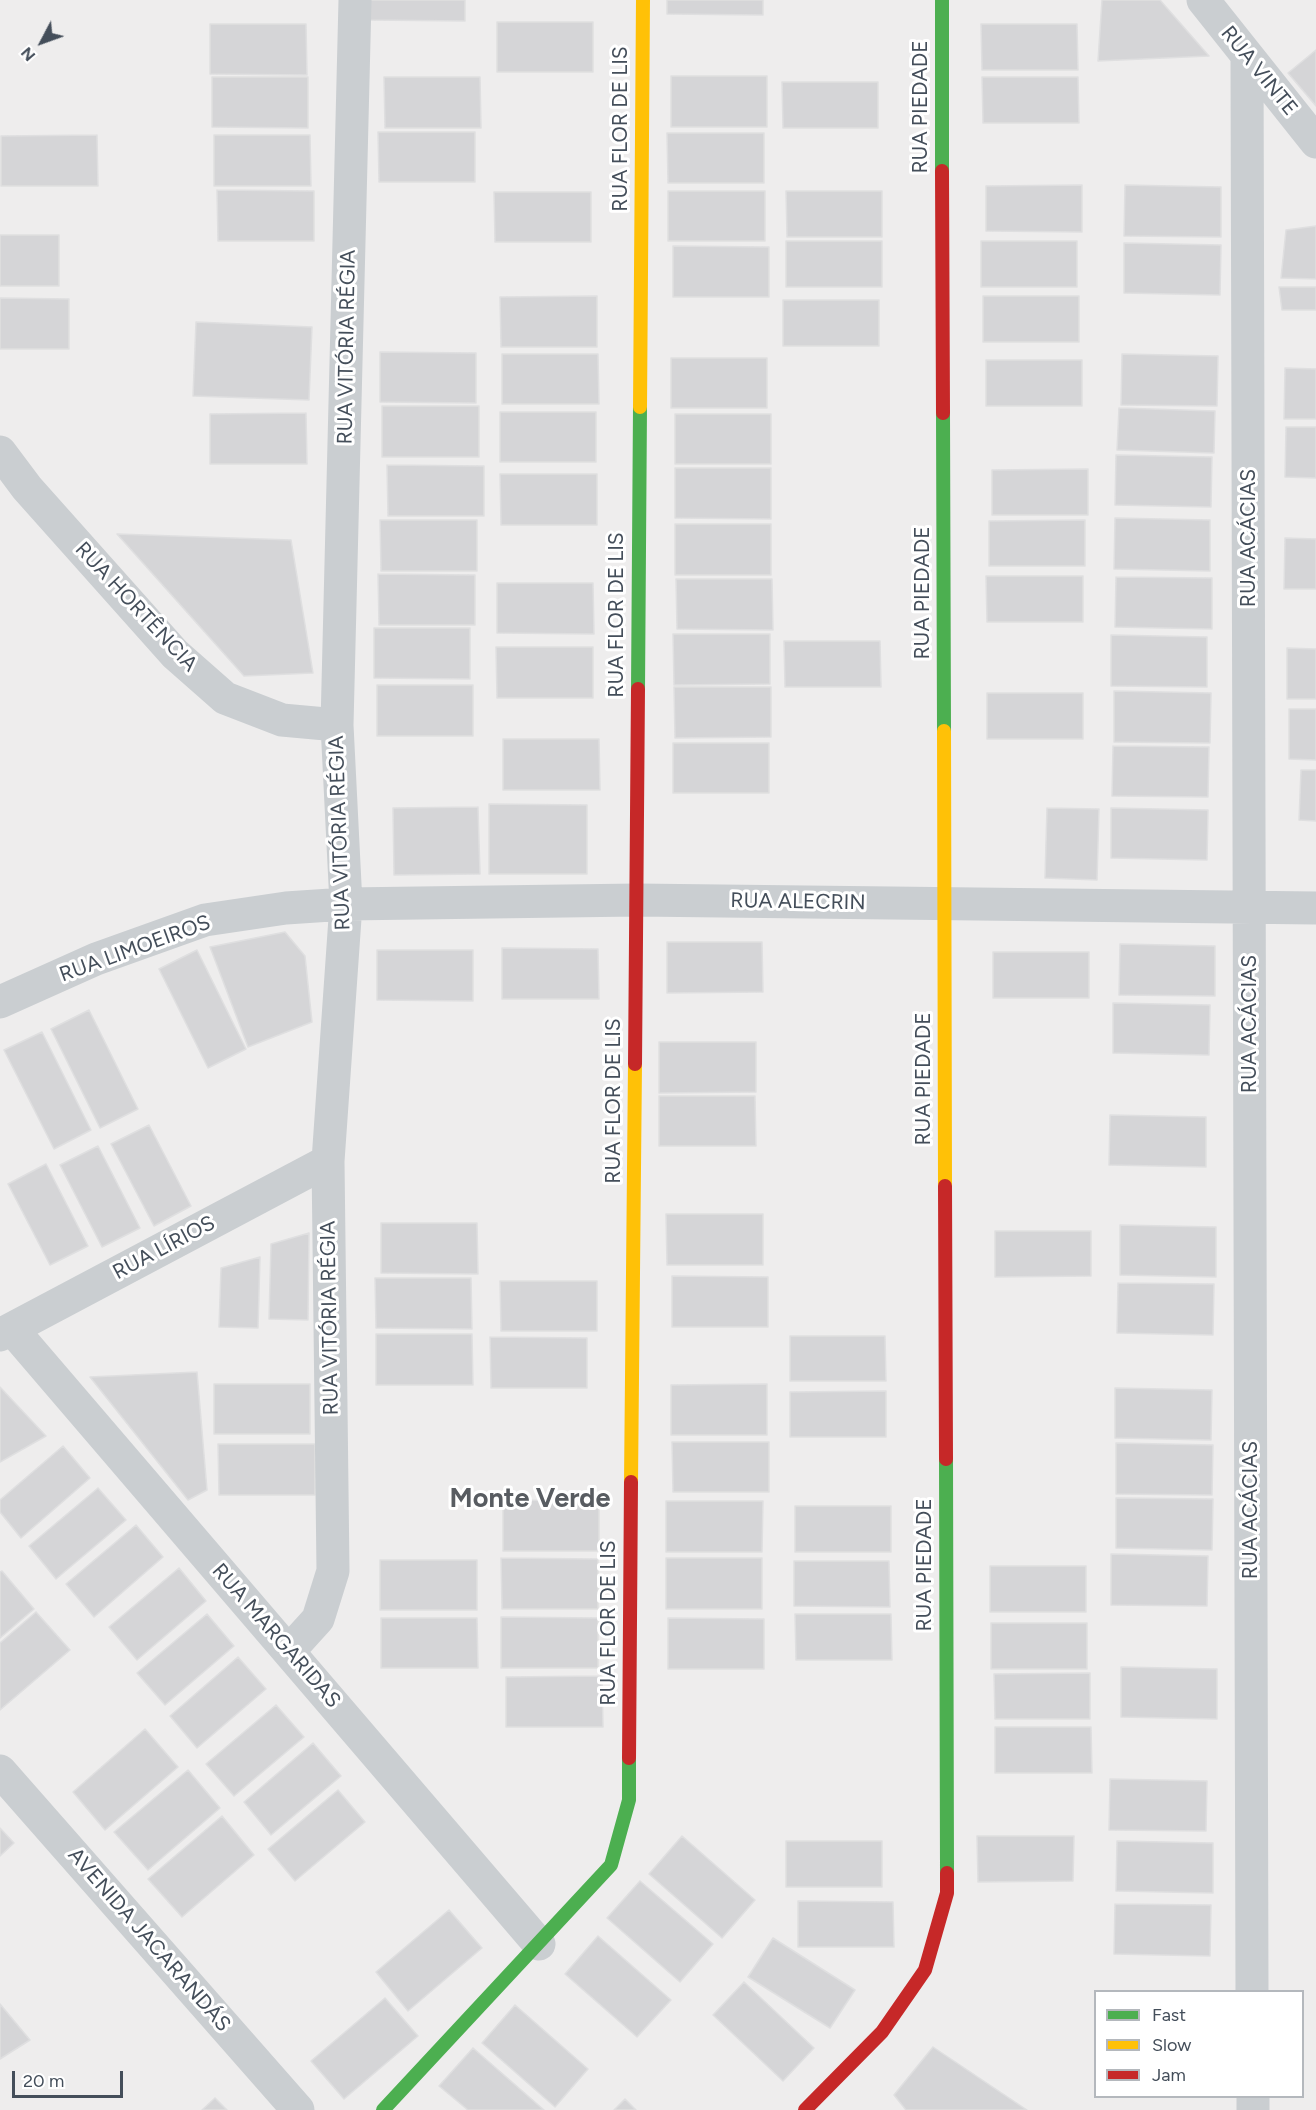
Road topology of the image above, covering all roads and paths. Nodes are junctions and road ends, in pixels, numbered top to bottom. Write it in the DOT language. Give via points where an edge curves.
graph roads {
  1 [pos="356,0"];
  2 [pos="643,0"];
  3 [pos="942,0"];
  4 [pos="1203,0"];
  5 [pos="1247,56"];
  6 [pos="1316,142"];
  7 [pos="0,452"];
  8 [pos="337,725"];
  9 [pos="637,900"];
  10 [pos="346,904"];
  11 [pos="945,904"];
  12 [pos="1250,908"];
  13 [pos="1316,908"];
  14 [pos="0,1002"];
  15 [pos="328,1161"];
  16 [pos="6,1332"];
  17 [pos="288,1651"];
  18 [pos="0,1771"];
  19 [pos="539,1944"];
  20 [pos="1252,1990"];
  21 [pos="298,2110"];
  22 [pos="383,2110"];
  23 [pos="805,2110"];
  1 -- 8 [label="street, RUA VITÓRIA RÉGIA"];
  2 -- 9 [label="street, RUA FLOR DE LIS"];
  3 -- 11 [label="street, RUA PIEDADE"];
  4 -- 5 [label="street, RUA VINTE"];
  5 -- 6 [label="street, RUA VINTE"];
  5 -- 12 [label="street, RUA ACÁCIAS"];
  7 -- 8 [label="street, RUA HORTÊNCIA" via="27,488 175,654 225,698 282,720"];
  8 -- 10 [label="street, RUA VITÓRIA RÉGIA"];
  9 -- 10 [label="street, RUA ALECRIN"];
  9 -- 11 [label="street, RUA ALECRIN"];
  9 -- 19 [label="street, RUA FLOR DE LIS" via="629,1800 611,1865"];
  10 -- 14 [label="street, RUA LIMOEIROS" via="206,920 96,959"];
  10 -- 15 [label="street, RUA VITÓRIA RÉGIA"];
  11 -- 12 [label="street, RUA ALECRIN"];
  11 -- 23 [label="street, RUA PIEDADE" via="947,1893 925,1970 882,2032"];
  12 -- 13 [label="street, RUA ALECRIN"];
  12 -- 20 [label="street, RUA ACÁCIAS"];
  15 -- 16 [label="street, RUA LÍRIOS"];
  15 -- 17 [label="street, RUA VITÓRIA RÉGIA" via="333,1571 318,1619"];
  16 -- 17 [label="street, RUA MARGARIDAS"];
  17 -- 19 [label="street, RUA MARGARIDAS"];
  18 -- 21 [label="street, AVENIDA JACARANDÁS"];
  19 -- 22 [label="street, RUA FLOR DE LIS"];
}
